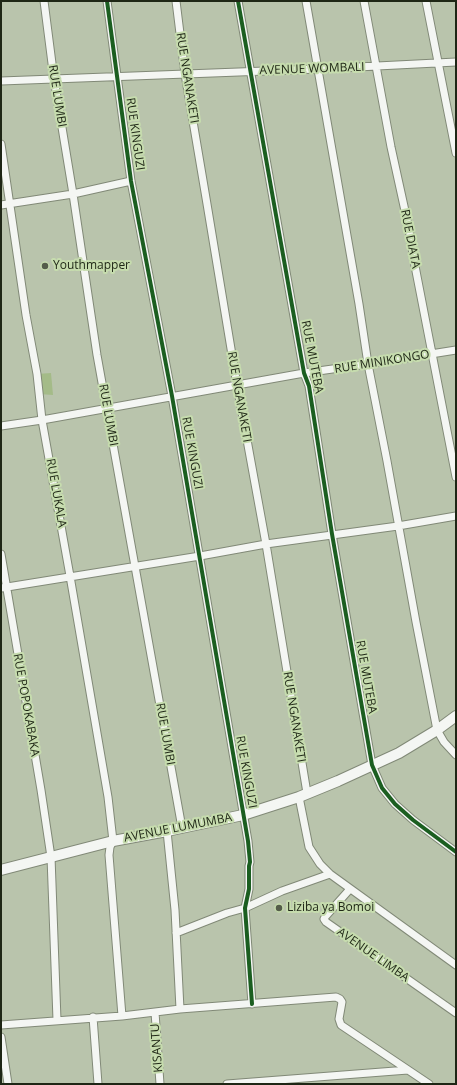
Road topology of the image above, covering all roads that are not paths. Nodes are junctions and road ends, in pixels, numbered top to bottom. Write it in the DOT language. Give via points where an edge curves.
graph roads {
  1 [pos="44,1"];
  2 [pos="107,1"];
  3 [pos="176,1"];
  4 [pos="238,1"];
  5 [pos="306,1"];
  6 [pos="364,1"];
  7 [pos="426,1"];
  8 [pos="438,62"];
  9 [pos="456,62"];
  10 [pos="376,66"];
  11 [pos="318,69"];
  12 [pos="250,72"];
  13 [pos="185,74"];
  14 [pos="116,77"];
  15 [pos="54,80"];
  16 [pos="1,82"];
  17 [pos="1,144"];
  18 [pos="456,153"];
  19 [pos="131,181"];
  20 [pos="73,194"];
  21 [pos="9,204"];
  22 [pos="1,206"];
  23 [pos="456,350"];
  24 [pos="432,354"];
  25 [pos="368,364"];
  26 [pos="304,373"];
  27 [pos="237,385"];
  28 [pos="172,396"];
  29 [pos="107,408"];
  30 [pos="42,420"];
  31 [pos="1,426"];
  32 [pos="456,477"];
  33 [pos="456,516"];
  34 [pos="398,526"];
  35 [pos="332,534"];
  36 [pos="266,544"];
  37 [pos="1,554"];
  38 [pos="200,556"];
  39 [pos="135,566"];
  40 [pos="70,576"];
  41 [pos="4,587"];
  42 [pos="456,716"];
  43 [pos="437,730"];
  44 [pos="456,755"];
  45 [pos="372,765"];
  46 [pos="303,795"];
  47 [pos="243,815"];
  48 [pos="182,828"];
  49 [pos="167,831"];
  50 [pos="113,841"];
  51 [pos="456,852"];
  52 [pos="51,857"];
  53 [pos="1,870"];
  54 [pos="330,874"];
  55 [pos="350,889"];
  56 [pos="245,908"];
  57 [pos="176,933"];
  58 [pos="456,965"];
  59 [pos="252,1004"];
  60 [pos="180,1009"];
  61 [pos="154,1012"];
  62 [pos="456,1013"];
  63 [pos="122,1016"];
  64 [pos="93,1017"];
  65 [pos="57,1020"];
  66 [pos="1,1025"];
  67 [pos="1,1037"];
  68 [pos="408,1070"];
  69 [pos="8,1084"];
  70 [pos="98,1084"];
  71 [pos="160,1084"];
  72 [pos="228,1084"];
  73 [pos="428,1084"];
  1 -- 15 [label="street, RUE LUMBI"];
  2 -- 14 [label="street, RUE KINGUZI"];
  3 -- 13 [label="street, RUE NGANAKETI"];
  4 -- 12 [label="street, RUE MUTEBA"];
  5 -- 11 [label="street"];
  6 -- 10 [label="street, RUE DIATA"];
  7 -- 8 [label="street"];
  8 -- 9 [label="street, AVENUE WOMBALI"];
  8 -- 10 [label="street, AVENUE WOMBALI"];
  8 -- 18 [label="street"];
  10 -- 11 [label="street, AVENUE WOMBALI"];
  10 -- 24 [label="street, RUE DIATA"];
  11 -- 12 [label="street, AVENUE WOMBALI"];
  11 -- 25 [label="street"];
  12 -- 13 [label="street, AVENUE WOMBALI"];
  12 -- 26 [label="street, RUE MUTEBA"];
  13 -- 14 [label="street, AVENUE WOMBALI"];
  13 -- 27 [label="street, RUE NGANAKETI"];
  14 -- 15 [label="street, AVENUE WOMBALI"];
  14 -- 19 [label="street, RUE KINGUZI"];
  15 -- 16 [label="street, AVENUE WOMBALI"];
  15 -- 20 [label="street, RUE LUMBI"];
  17 -- 21 [label="street, RUE LUKALA"];
  19 -- 20 [label="street"];
  19 -- 28 [label="street, RUE KINGUZI"];
  20 -- 21 [label="street"];
  20 -- 29 [label="street, RUE LUMBI"];
  21 -- 22 [label="street"];
  21 -- 30 [label="street, RUE LUKALA"];
  23 -- 24 [label="street, RUE MINIKONGO"];
  24 -- 25 [label="street, RUE MINIKONGO"];
  24 -- 32 [label="street, RUE DIATA"];
  25 -- 26 [label="street, RUE MINIKONGO"];
  25 -- 34 [label="street"];
  26 -- 27 [label="street, RUE MINIKONGO"];
  26 -- 35 [label="street, RUE MUTEBA"];
  27 -- 28 [label="street, RUE MINIKONGO"];
  27 -- 36 [label="street, RUE NGANAKETI"];
  28 -- 29 [label="street, RUE MINIKONGO"];
  28 -- 38 [label="street, RUE KINGUZI"];
  29 -- 30 [label="street, RUE MINIKONGO"];
  29 -- 39 [label="street, RUE LUMBI"];
  30 -- 31 [label="street, RUE MINIKONGO"];
  30 -- 40 [label="street, RUE LUKALA"];
  33 -- 34 [label="street"];
  34 -- 35 [label="street"];
  34 -- 43 [label="street"];
  35 -- 36 [label="street"];
  35 -- 45 [label="street, RUE MUTEBA"];
  36 -- 38 [label="street"];
  36 -- 46 [label="street, RUE NGANAKETI"];
  37 -- 41 [label="street, RUE POPOKABAKA"];
  38 -- 39 [label="street"];
  38 -- 47 [label="street, RUE KINGUZI"];
  39 -- 40 [label="street"];
  39 -- 48 [label="street, RUE LUMBI"];
  40 -- 41 [label="street"];
  40 -- 50 [label="street, RUE LUKALA" via="108,797"];
  41 -- 52 [label="street, RUE POPOKABAKA"];
  42 -- 43 [label="street, AVENUE LUMUMBA"];
  43 -- 44 [label="street"];
  43 -- 45 [label="street, AVENUE LUMUMBA" via="399,753"];
  45 -- 46 [label="street, AVENUE LUMUMBA"];
  45 -- 51 [label="street, RUE MUTEBA" via="382,788 395,804"];
  46 -- 47 [label="street, AVENUE LUMUMBA"];
  46 -- 54 [label="street" via="309,847"];
  47 -- 48 [label="street, AVENUE LUMUMBA"];
  47 -- 56 [label="street, RUE KINGUZI" via="250,862"];
  48 -- 49 [label="street, AVENUE LUMUMBA"];
  49 -- 50 [label="street, AVENUE LUMUMBA"];
  49 -- 57 [label="street"];
  50 -- 52 [label="street, AVENUE LUMUMBA"];
  50 -- 63 [label="street, RUE LUKALA" via="109,855"];
  52 -- 53 [label="street, AVENUE LUMUMBA"];
  52 -- 65 [label="street, RUE POPOKABAKA"];
  54 -- 55 [label="street"];
  54 -- 56 [label="street" via="282,891"];
  55 -- 58 [label="street"];
  55 -- 62 [label="street, AVENUE LIMBA" via="325,917 326,922"];
  56 -- 57 [label="street"];
  56 -- 59 [label="street"];
  57 -- 60 [label="street"];
  59 -- 60 [label="street"];
  59 -- 68 [label="street" via="336,997 342,1002 341,1025"];
  60 -- 61 [label="street"];
  61 -- 63 [label="street"];
  61 -- 71 [label="street, KISANTU"];
  63 -- 64 [label="street"];
  64 -- 65 [label="street"];
  64 -- 70 [label="street"];
  65 -- 66 [label="street"];
  67 -- 69 [label="street"];
  68 -- 72 [label="street"];
  68 -- 73 [label="street"];
}
